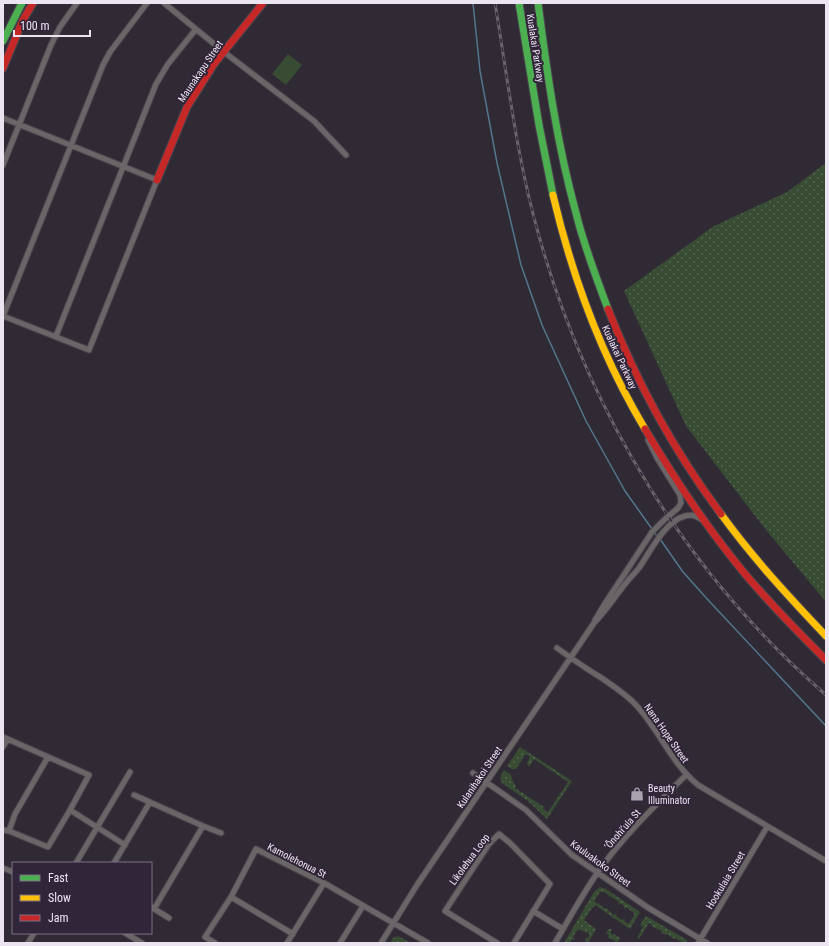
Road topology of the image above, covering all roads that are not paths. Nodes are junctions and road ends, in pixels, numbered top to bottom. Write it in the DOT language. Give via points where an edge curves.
graph roads {
  1 [pos="22,3"];
  2 [pos="33,3"];
  3 [pos="77,3"];
  4 [pos="147,3"];
  5 [pos="164,3"];
  6 [pos="263,3"];
  7 [pos="519,3"];
  8 [pos="538,3"];
  9 [pos="196,29"];
  10 [pos="3,41"];
  11 [pos="224,52"];
  12 [pos="3,68"];
  13 [pos="3,118"];
  14 [pos="19,125"];
  15 [pos="71,144"];
  16 [pos="346,155"];
  17 [pos="3,165"];
  18 [pos="123,166"];
  19 [pos="157,180"];
  20 [pos="3,316"];
  21 [pos="56,336"];
  22 [pos="637,415"];
  23 [pos="706,525"];
  24 [pos="594,623"];
  25 [pos="826,636"];
  26 [pos="557,648"];
  27 [pos="570,658"];
  28 [pos="826,660"];
  29 [pos="6,738"];
  30 [pos="3,747"];
  31 [pos="48,757"];
  32 [pos="130,772"];
  33 [pos="473,773"];
  34 [pos="686,775"];
  35 [pos="486,782"];
  36 [pos="134,795"];
  37 [pos="150,802"];
  38 [pos="70,810"];
  39 [pos="202,826"];
  40 [pos="97,827"];
  41 [pos="767,827"];
  42 [pos="6,831"];
  43 [pos="221,833"];
  44 [pos="125,845"];
  45 [pos="826,861"];
  46 [pos="77,862"];
  47 [pos="115,862"];
  48 [pos="597,873"];
  49 [pos="324,883"];
  50 [pos="231,897"];
  51 [pos="363,906"];
  52 [pos="152,908"];
  53 [pos="533,911"];
  54 [pos="169,918"];
  55 [pos="393,922"];
  56 [pos="563,929"];
  57 [pos="33,934"];
  58 [pos="127,934"];
  59 [pos="293,934"];
  60 [pos="699,941"];
  61 [pos="28,943"];
  62 [pos="142,943"];
  63 [pos="215,943"];
  64 [pos="287,943"];
  65 [pos="340,943"];
  66 [pos="381,943"];
  67 [pos="428,943"];
  68 [pos="497,943"];
  69 [pos="514,943"];
  70 [pos="555,943"];
  71 [pos="707,943"];
  1 -- 10 [label="main road"];
  2 -- 12 [label="main road"];
  3 -- 14 [label="street" via="51,45"];
  4 -- 15 [label="street" via="110,52"];
  5 -- 9 [label="street"];
  6 -- 11 [label="main road, Maunakapu Street"];
  7 -- 22 [label="main road, Kualakai Parkway" via="542,147 565,242 594,324"];
  8 -- 25 [label="main road, Kualakai Parkway" via="558,131 576,215 596,277 623,345 664,426 720,514 775,583"];
  9 -- 11 [label="street"];
  9 -- 18 [label="street" via="168,64 156,84"];
  11 -- 16 [label="street" via="314,121"];
  11 -- 19 [label="main road, Maunakapu Street" via="187,107"];
  13 -- 14 [label="street"];
  14 -- 15 [label="street"];
  14 -- 17 [label="street"];
  15 -- 18 [label="street"];
  15 -- 20 [label="street"];
  18 -- 19 [label="street"];
  18 -- 21 [label="street"];
  19 -- 21 [label="street" via="89,350"];
  20 -- 21 [label="street"];
  22 -- 23 [label="main road, Kualakai Parkway"];
  22 -- 24 [label="street, Kulanihakoi Street" via="653,451 680,495 681,502 679,507 655,529"];
  23 -- 24 [label="street, Kulanihakoi Street" via="700,518 692,515 678,520 662,534 608,609"];
  23 -- 28 [label="main road, Kualakai Parkway" via="770,604"];
  24 -- 27 [label="street, Kulanihakoi Street"];
  26 -- 27 [label="street, Nana Hope Street"];
  27 -- 34 [label="street, Nana Hope Street" via="619,690 635,704"];
  27 -- 35 [label="street, Kulanihakoi Street"];
  29 -- 30 [label="street"];
  29 -- 31 [label="street"];
  31 -- 38 [label="street" via="89,775"];
  31 -- 42 [label="street"];
  32 -- 40 [label="street"];
  33 -- 35 [label="street, Kauluakoko Street"];
  34 -- 41 [label="street, Nana Hope Street" via="704,789"];
  34 -- 48 [label="street, ‘Ōnohi‘ula St" via="630,832"];
  35 -- 48 [label="street, Kauluakoko Street" via="526,810 568,852"];
  35 -- 55 [label="street, Kulanihakoi Street"];
  36 -- 37 [label="street"];
  37 -- 39 [label="street"];
  37 -- 44 [label="street"];
  38 -- 40 [label="street"];
  38 -- 42 [label="street" via="48,847"];
  39 -- 43 [label="street"];
  39 -- 52 [label="street"];
  40 -- 44 [label="street"];
  40 -- 46 [label="street"];
  41 -- 45 [label="street, Nana Hope Street"];
  41 -- 60 [label="street, Hookulaia Street"];
  44 -- 47 [label="street"];
  48 -- 56 [label="street, ‘Ōnohi‘ula St"];
  48 -- 60 [label="street, Kauluakoko Street"];
  49 -- 50 [label="street, Kamolehonua St" via="256,849"];
  49 -- 51 [label="street, Kamolehonua St"];
  49 -- 59 [label="street"];
  50 -- 59 [label="street"];
  50 -- 63 [label="street, Kamolehonua St" via="205,937"];
  51 -- 55 [label="street, Kamolehonua St"];
  51 -- 65 [label="street"];
  52 -- 54 [label="street"];
  53 -- 56 [label="street"];
  53 -- 68 [label="street, Likolehua Loop" via="550,884 499,834 489,844 445,911"];
  53 -- 69 [label="street, Likolehua Loop"];
  55 -- 66 [label="street, Kulanihakoi Street"];
  55 -- 67 [label="street, Kamolehonua St"];
  56 -- 70 [label="street, ‘Ōnohi‘ula St"];
  57 -- 61 [label="street"];
  58 -- 62 [label="street"];
  59 -- 64 [label="street"];
  60 -- 71 [label="street, Kauluakoko Street"];
}
